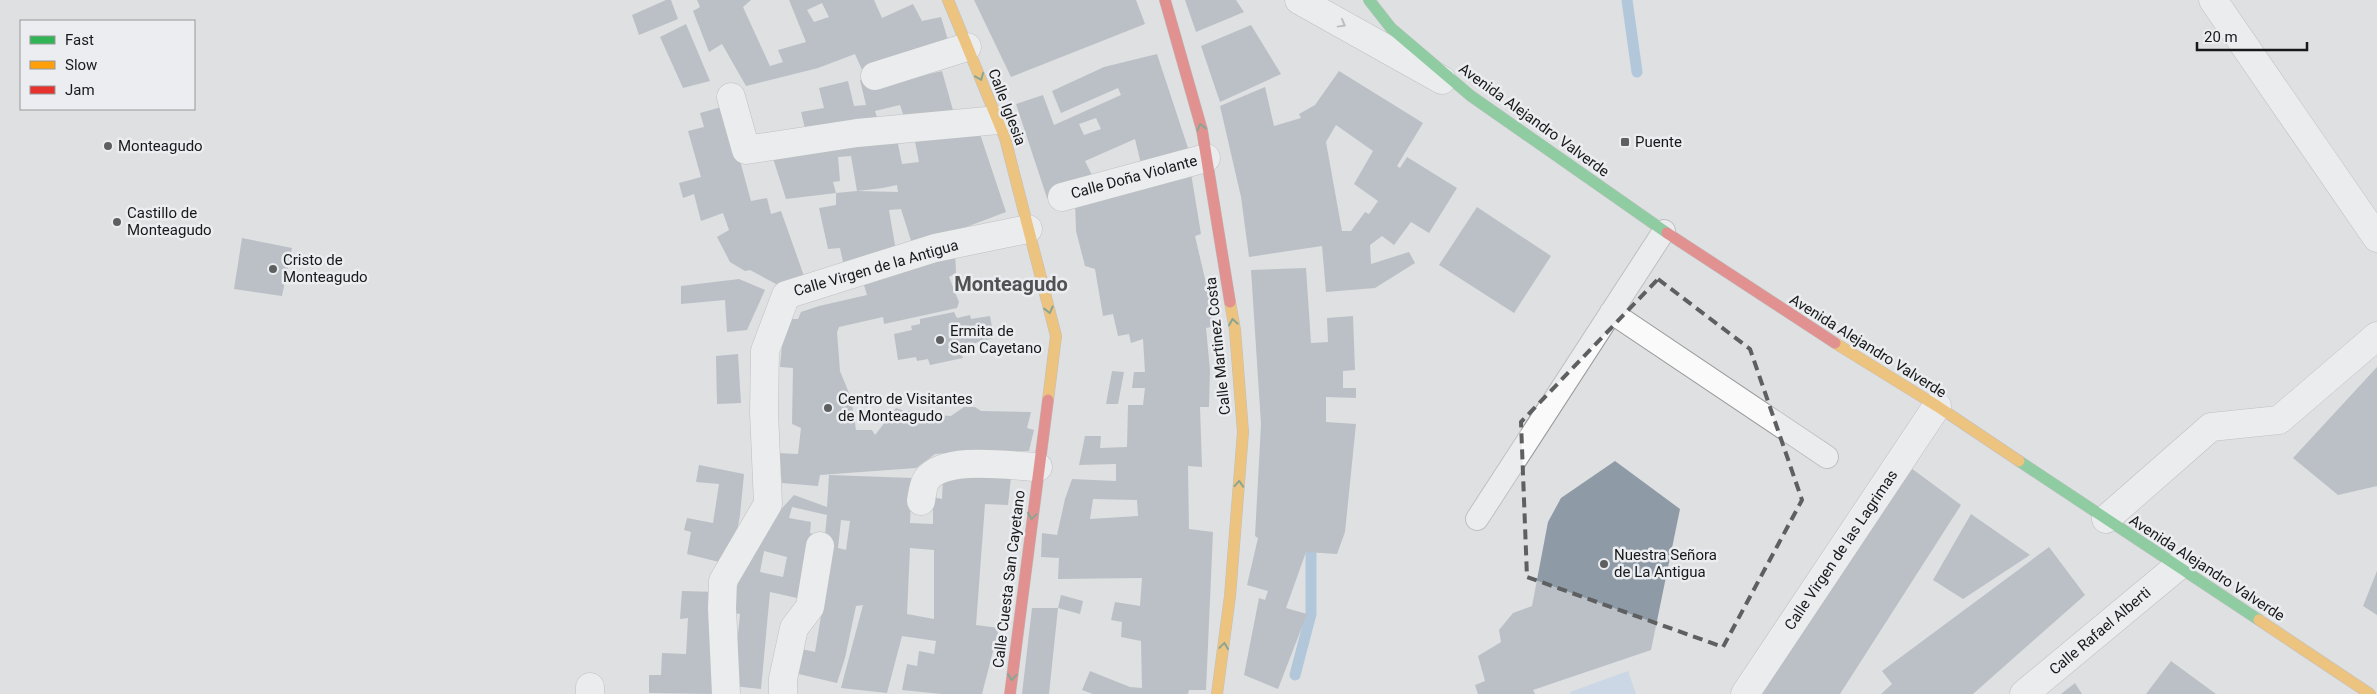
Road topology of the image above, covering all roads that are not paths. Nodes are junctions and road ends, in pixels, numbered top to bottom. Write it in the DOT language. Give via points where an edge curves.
graph roads {
  1 [pos="948,0"];
  2 [pos="1165,0"];
  3 [pos="1299,0"];
  4 [pos="1369,0"];
  5 [pos="2213,0"];
  6 [pos="968,47"];
  7 [pos="875,76"];
  8 [pos="1471,96"];
  9 [pos="731,97"];
  10 [pos="998,120"];
  11 [pos="1206,158"];
  12 [pos="1062,197"];
  13 [pos="1028,229"];
  14 [pos="1664,231"];
  15 [pos="2377,238"];
  16 [pos="1611,312"];
  17 [pos="2377,336"];
  18 [pos="1937,406"];
  19 [pos="1827,457"];
  20 [pos="1038,467"];
  21 [pos="921,501"];
  22 [pos="2106,519"];
  23 [pos="1477,520"];
  24 [pos="820,546"];
  25 [pos="2177,568"];
  26 [pos="726,694"];
  27 [pos="783,694"];
  28 [pos="1010,694"];
  29 [pos="1217,694"];
  30 [pos="1745,694"];
  31 [pos="2024,694"];
  32 [pos="2370,694"];
  1 -- 6 [label="street, Calle Iglesia"];
  11 -- 2 [label="street, Calle Martinez Costa, one-way" via="1202,130"];
  3 -- 8 [label="street, one-way"];
  4 -- 8 [label="street, Avenida Alejandro Valverde" via="1391,28"];
  5 -- 15 [label="street"];
  6 -- 7 [label="street"];
  6 -- 10 [label="street, Calle Iglesia, one-way"];
  8 -- 14 [label="street, Avenida Alejandro Valverde"];
  9 -- 10 [label="street" via="746,150 857,133"];
  10 -- 13 [label="street, Calle Iglesia"];
  11 -- 12 [label="street, Calle Doña Violante"];
  29 -- 11 [label="street, Calle Martinez Costa, one-way" via="1230,596 1242,432 1234,330"];
  13 -- 20 [label="street, Calle Iglesia, one-way" via="1056,336"];
  13 -- 26 [label="street, Calle Virgen de la Antigua" via="935,248 786,295 765,351 768,504 724,581"];
  14 -- 16 [label="lane"];
  14 -- 18 [label="street, Avenida Alejandro Valverde" via="1794,318"];
  16 -- 19 [label="lane"];
  16 -- 23 [label="lane"];
  17 -- 22 [label="street" via="2279,420 2211,427"];
  18 -- 22 [label="street, Avenida Alejandro Valverde"];
  18 -- 30 [label="street, Calle Virgen de las Lagrimas"];
  20 -- 21 [label="street" via="954,464 939,469 926,480"];
  20 -- 28 [label="street, Calle Cuesta San Cayetano, one-way"];
  22 -- 25 [label="street, Avenida Alejandro Valverde"];
  24 -- 27 [label="street" via="810,607 794,628"];
  25 -- 31 [label="street, Calle Rafael Alberti"];
  25 -- 32 [label="street, Avenida Alejandro Valverde"];
}
